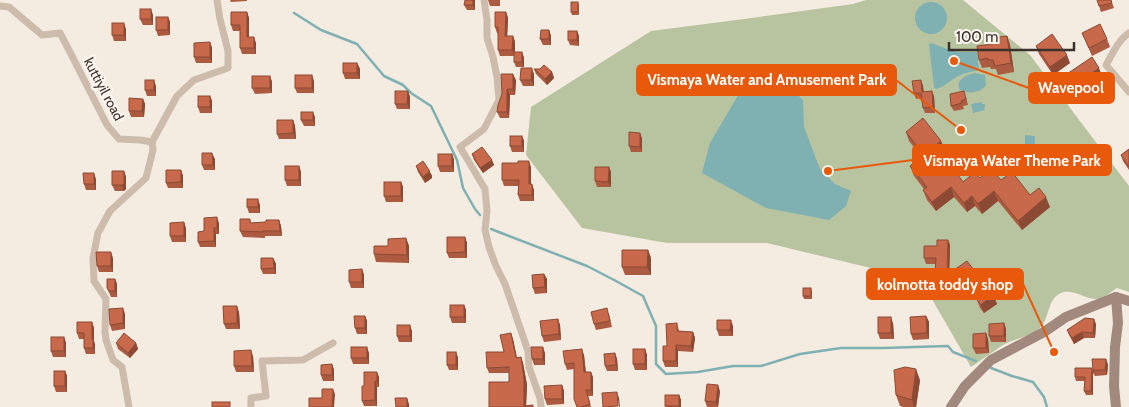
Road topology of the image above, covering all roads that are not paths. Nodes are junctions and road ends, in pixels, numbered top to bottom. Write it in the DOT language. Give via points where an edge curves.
graph roads {
  1 [pos="217,0"];
  2 [pos="484,0"];
  3 [pos="0,6"];
  4 [pos="1129,33"];
  5 [pos="1129,92"];
  6 [pos="152,142"];
  7 [pos="1116,297"];
  8 [pos="1129,301"];
  9 [pos="333,343"];
  10 [pos="129,407"];
  11 [pos="250,407"];
  12 [pos="541,407"];
  13 [pos="951,407"];
  14 [pos="1116,407"];
  1 -- 6 [label="street" via="228,51 228,68 194,80 177,96"];
  2 -- 12 [label="street" via="487,38 499,100 484,130 460,147 485,190 485,230 489,247 528,351"];
  3 -- 6 [label="street, kuttiyil road" via="9,7 42,36 60,33 107,125 119,139"];
  4 -- 5 [label="street" via="1106,65"];
  6 -- 10 [label="street" via="154,150 146,178 110,211 98,233 93,258 94,281 106,299 104,332 113,360 122,367"];
  7 -- 8 [label="main road"];
  7 -- 13 [label="main road" via="1066,317 992,360 965,386"];
  7 -- 14 [label="main road"];
  9 -- 11 [label="street" via="303,360 262,361 266,396 250,398"];
}
